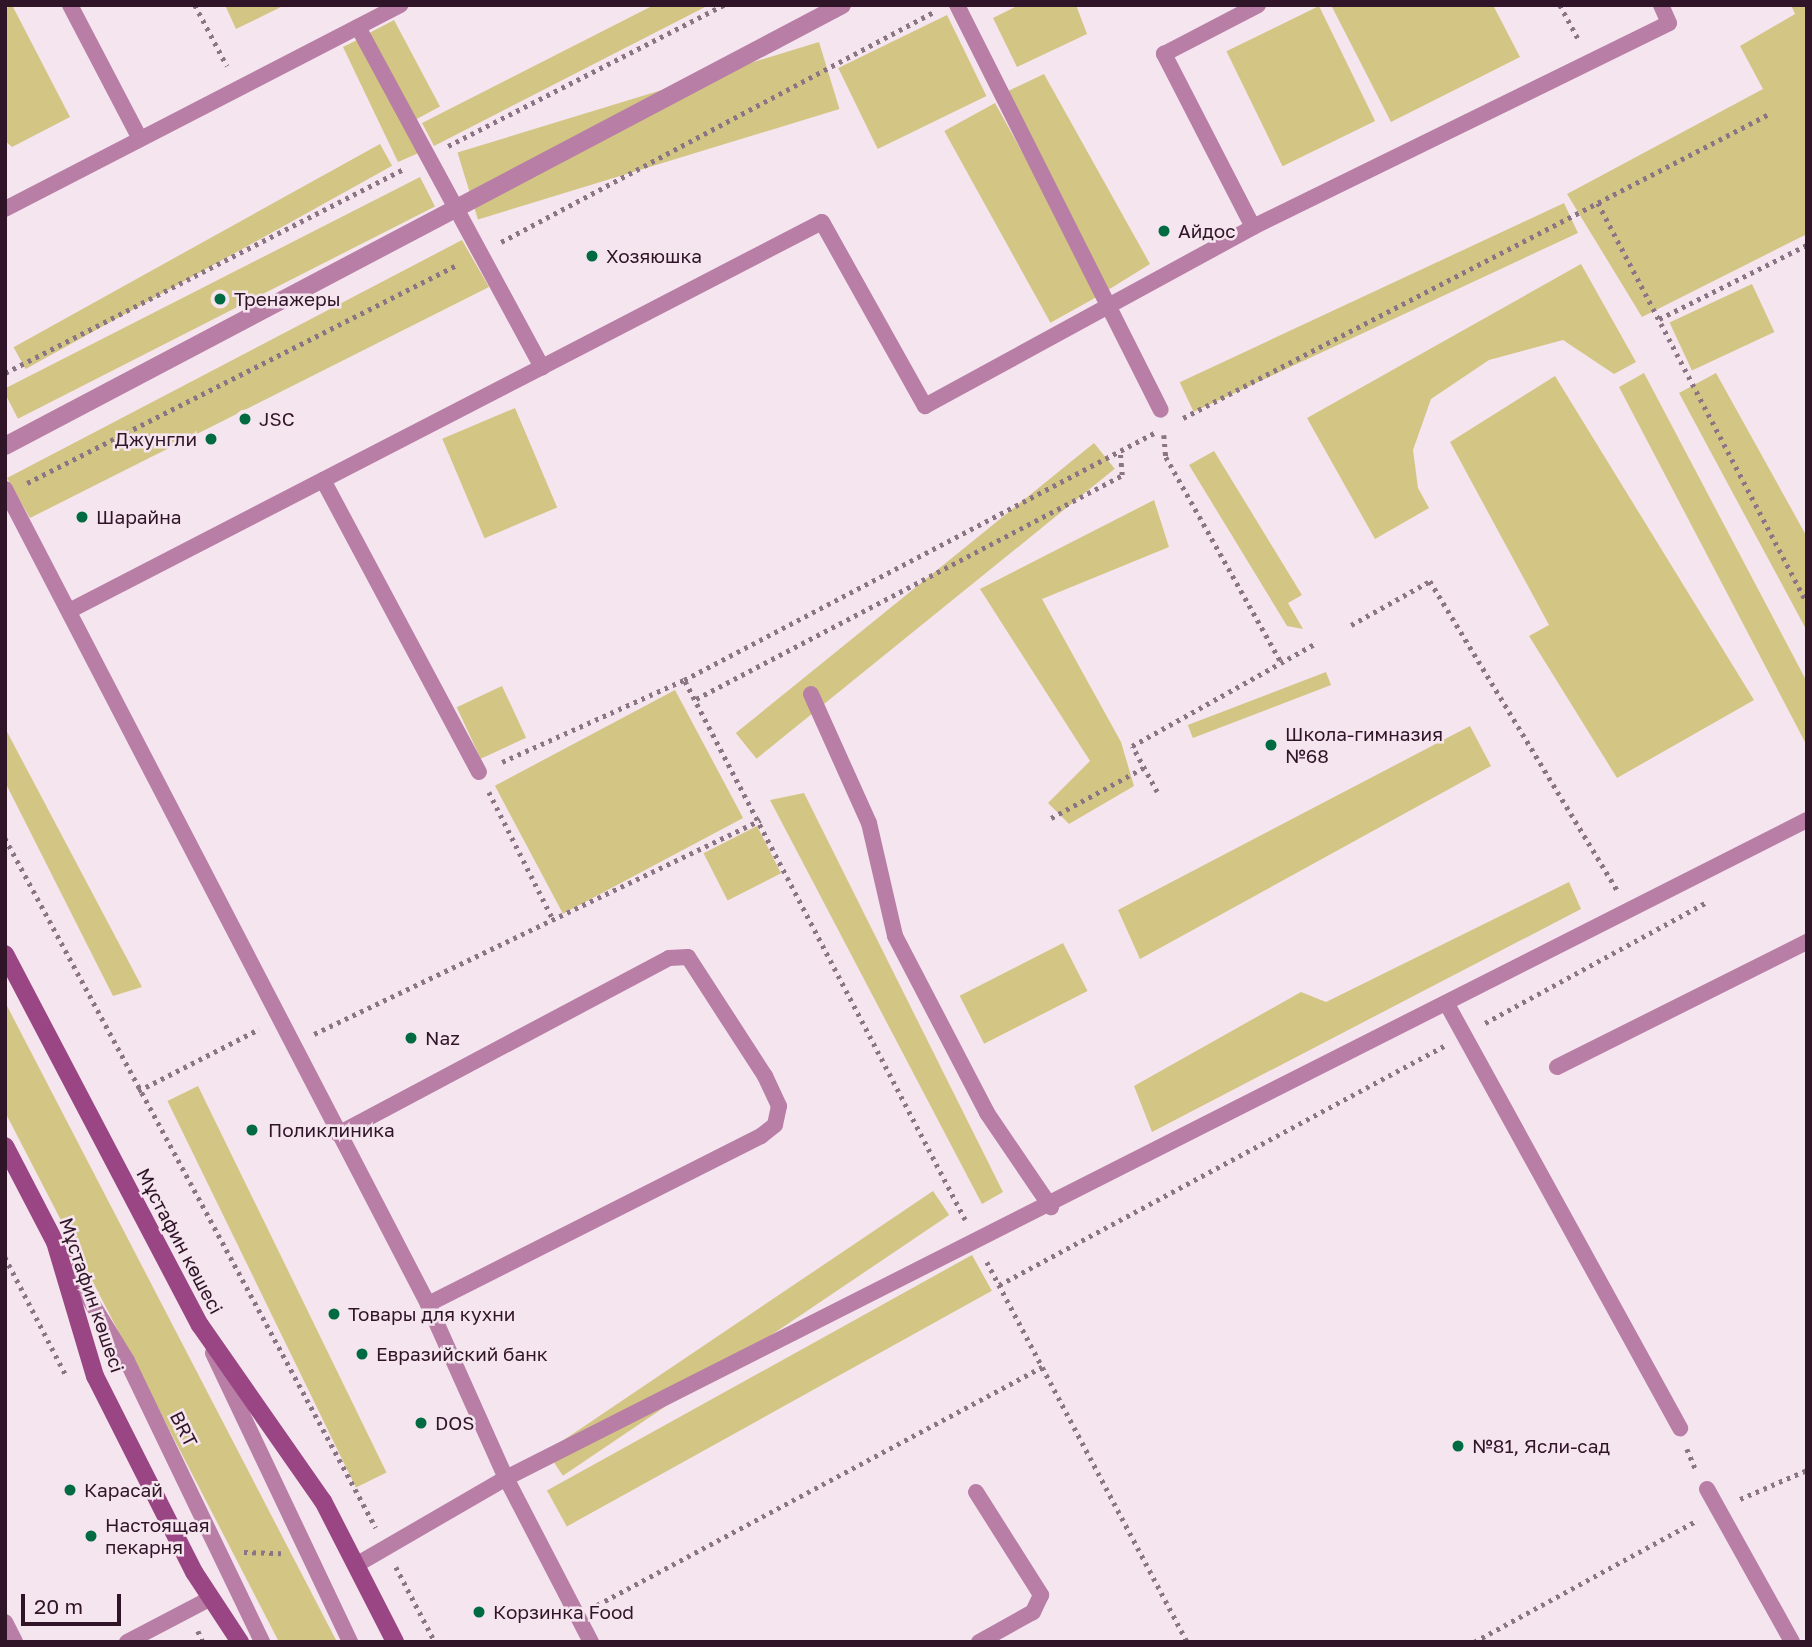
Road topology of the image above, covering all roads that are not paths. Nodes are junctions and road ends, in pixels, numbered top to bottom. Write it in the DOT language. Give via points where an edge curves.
graph roads {
  1 [pos="70,5"];
  2 [pos="400,5"];
  3 [pos="842,5"];
  4 [pos="957,5"];
  5 [pos="1258,5"];
  6 [pos="1661,5"];
  7 [pos="358,27"];
  8 [pos="140,139"];
  9 [pos="457,205"];
  10 [pos="5,209"];
  11 [pos="1253,227"];
  12 [pos="1109,303"];
  13 [pos="542,367"];
  14 [pos="1161,410"];
  15 [pos="5,446"];
  16 [pos="323,480"];
  17 [pos="5,489"];
  18 [pos="69,611"];
  19 [pos="811,694"];
  20 [pos="479,772"];
  21 [pos="1807,820"];
  22 [pos="1807,942"];
  23 [pos="5,954"];
  24 [pos="1447,1006"];
  25 [pos="1557,1067"];
  26 [pos="338,1134"];
  27 [pos="5,1146"];
  28 [pos="1052,1207"];
  29 [pos="55,1242"];
  30 [pos="428,1304"];
  31 [pos="200,1325"];
  32 [pos="1680,1428"];
  33 [pos="506,1478"];
  34 [pos="1707,1489"];
  35 [pos="976,1492"];
  36 [pos="356,1565"];
  37 [pos="211,1598"];
  38 [pos="5,1622"];
  39 [pos="15,1642"];
  40 [pos="127,1642"];
  41 [pos="240,1642"];
  42 [pos="262,1642"];
  43 [pos="350,1642"];
  44 [pos="394,1642"];
  45 [pos="591,1642"];
  46 [pos="979,1642"];
  47 [pos="1792,1642"];
  1 -- 8 [label="lane"];
  2 -- 7 [label="lane"];
  3 -- 9 [label="street"];
  4 -- 12 [label="lane"];
  5 -- 11 [label="lane" via="1164,54"];
  6 -- 11 [label="lane" via="1669,23"];
  7 -- 8 [label="lane"];
  7 -- 9 [label="lane"];
  8 -- 10 [label="lane"];
  9 -- 13 [label="lane"];
  9 -- 15 [label="street"];
  11 -- 12 [label="lane"];
  12 -- 13 [label="lane" via="925,406 821,222"];
  12 -- 14 [label="lane"];
  13 -- 16 [label="lane"];
  16 -- 18 [label="lane"];
  16 -- 20 [label="lane"];
  17 -- 18 [label="lane"];
  18 -- 26 [label="lane"];
  19 -- 28 [label="lane" via="869,823 895,936 987,1113"];
  21 -- 24 [label="lane"];
  22 -- 25 [label="lane"];
  23 -- 31 [label="street, Мұстафин көшесі"];
  24 -- 28 [label="lane"];
  24 -- 32 [label="lane"];
  26 -- 30 [label="lane"];
  26 -- 30 [label="lane" via="669,958 688,957 765,1076 779,1106 775,1125 761,1136"];
  27 -- 29 [label="street, Мұcтафин көшесі"];
  28 -- 33 [label="lane"];
  29 -- 37 [label="street, Мұcтафин көшесі" via="95,1376"];
  29 -- 42 [label="lane, BRT" via="127,1361"];
  30 -- 33 [label="lane"];
  31 -- 36 [label="street, Мұстафин көшесі"];
  31 -- 43 [label="lane"];
  33 -- 36 [label="lane"];
  33 -- 45 [label="lane"];
  34 -- 47 [label="lane"];
  35 -- 46 [label="lane" via="1041,1594 1033,1612"];
  36 -- 44 [label="street, Мұстафин көшесі"];
  37 -- 40 [label="lane"];
  37 -- 41 [label="street, Мұcтафин көшесі"];
  38 -- 39 [label="lane"];
}
